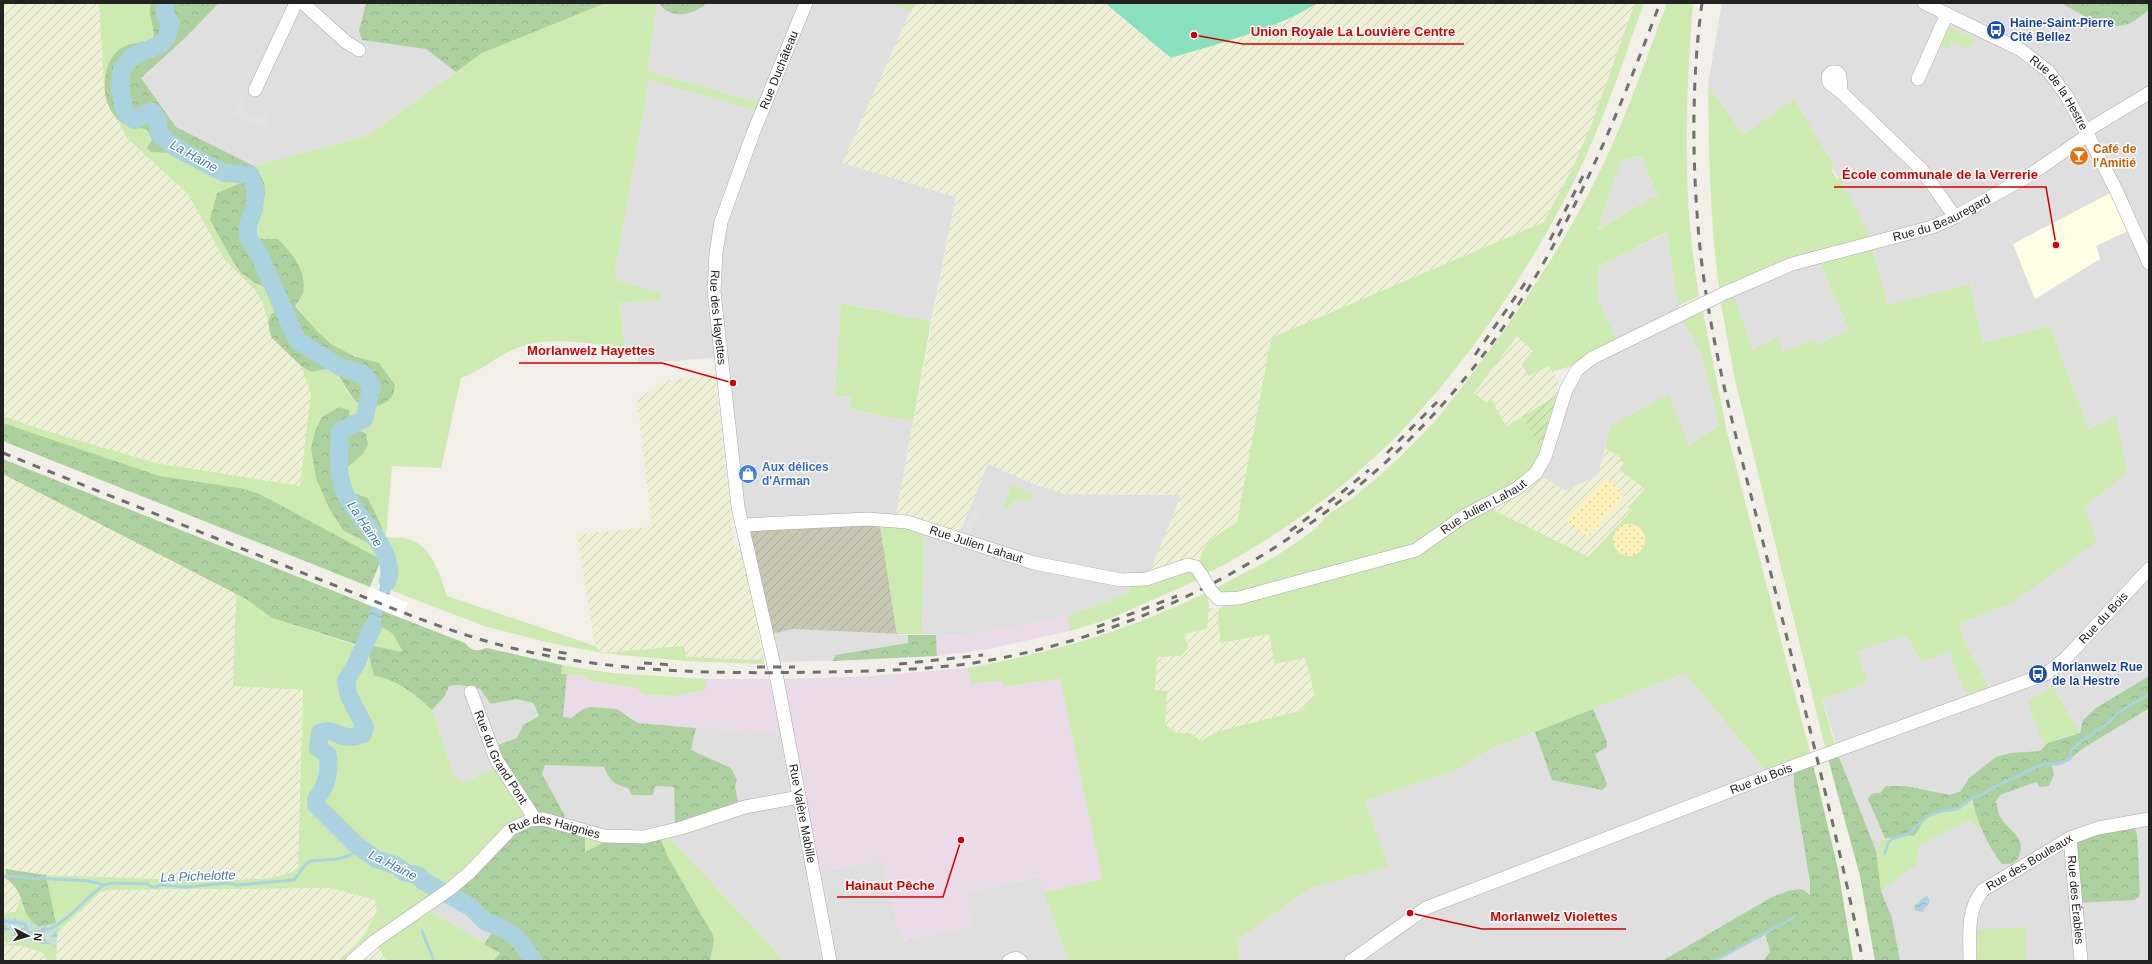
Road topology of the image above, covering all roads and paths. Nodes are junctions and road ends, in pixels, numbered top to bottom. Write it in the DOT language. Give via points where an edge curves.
graph roads {
  1 [pos="296,3"];
  2 [pos="303,3"];
  3 [pos="806,3"];
  4 [pos="1924,3"];
  5 [pos="1947,14"];
  6 [pos="359,50"];
  7 [pos="1918,79"];
  8 [pos="255,90"];
  9 [pos="1841,92"];
  10 [pos="2149,93"];
  11 [pos="2087,133"];
  12 [pos="752,136"];
  13 [pos="1955,217"];
  14 [pos="2149,261"];
  15 [pos="1726,293"];
  16 [pos="742,525"];
  17 [pos="2149,569"];
  18 [pos="774,667"];
  19 [pos="471,692"];
  20 [pos="799,797"];
  21 [pos="535,819"];
  22 [pos="2149,819"];
  23 [pos="2070,838"];
  24 [pos="352,961"];
  25 [pos="830,961"];
  26 [pos="1009,961"];
  27 [pos="1021,961"];
  28 [pos="1351,961"];
  29 [pos="1970,961"];
  30 [pos="2081,961"];
  1 -- 8 [label="street"];
  2 -- 6 [label="street" via="346,42"];
  3 -- 12 [label="street, Rue Duchâteau"];
  4 -- 5 [label="street, Rue de la Hestre"];
  5 -- 7 [label="street"];
  5 -- 11 [label="street, Rue de la Hestre" via="2021,50 2043,66 2058,83"];
  9 -- 13 [label="street" via="1922,170"];
  10 -- 11 [label="street, Rue du Beauregard"];
  11 -- 13 [label="street, Rue du Beauregard" via="2028,176"];
  11 -- 14 [label="street, Rue de la Hestre"];
  12 -- 16 [label="street, Rue des Hayettes" via="721,222 714,270 716,313 735,486"];
  13 -- 15 [label="street, Rue du Beauregard" via="1932,227 1780,268"];
  15 -- 16 [label="street, Rue Julien Lahaut, bridge" via="1592,358 1577,370 1566,390 1545,458 1536,473 1516,489 1456,521 1421,548 1239,598 1219,599 1196,568 1188,565 1146,579 1121,580 1034,564 920,524 895,520"];
  16 -- 18 [label="street, Rue des Hayettes"];
  17 -- 28 [label="street, Rue du Bois" via="2048,674 1802,764 1426,908"];
  18 -- 20 [label="street, Rue Valère Mabille"];
  19 -- 21 [label="street, Rue du Grand Pont" via="496,759"];
  20 -- 21 [label="street, Rue des Haignies" via="746,807 644,837 604,836 544,819"];
  20 -- 25 [label="street, Rue Valère Mabille"];
  21 -- 24 [label="street, Rue des Haignies" via="511,829 469,873 445,893"];
  22 -- 23 [label="street, Rue des Bouleaux" via="2098,828"];
  23 -- 29 [label="street, Rue des Bouleaux" via="1980,894 1974,904 1971,918"];
  23 -- 30 [label="street, Rue des Érables"];
  26 -- 27 [label="street" via="1016,958"];
}
